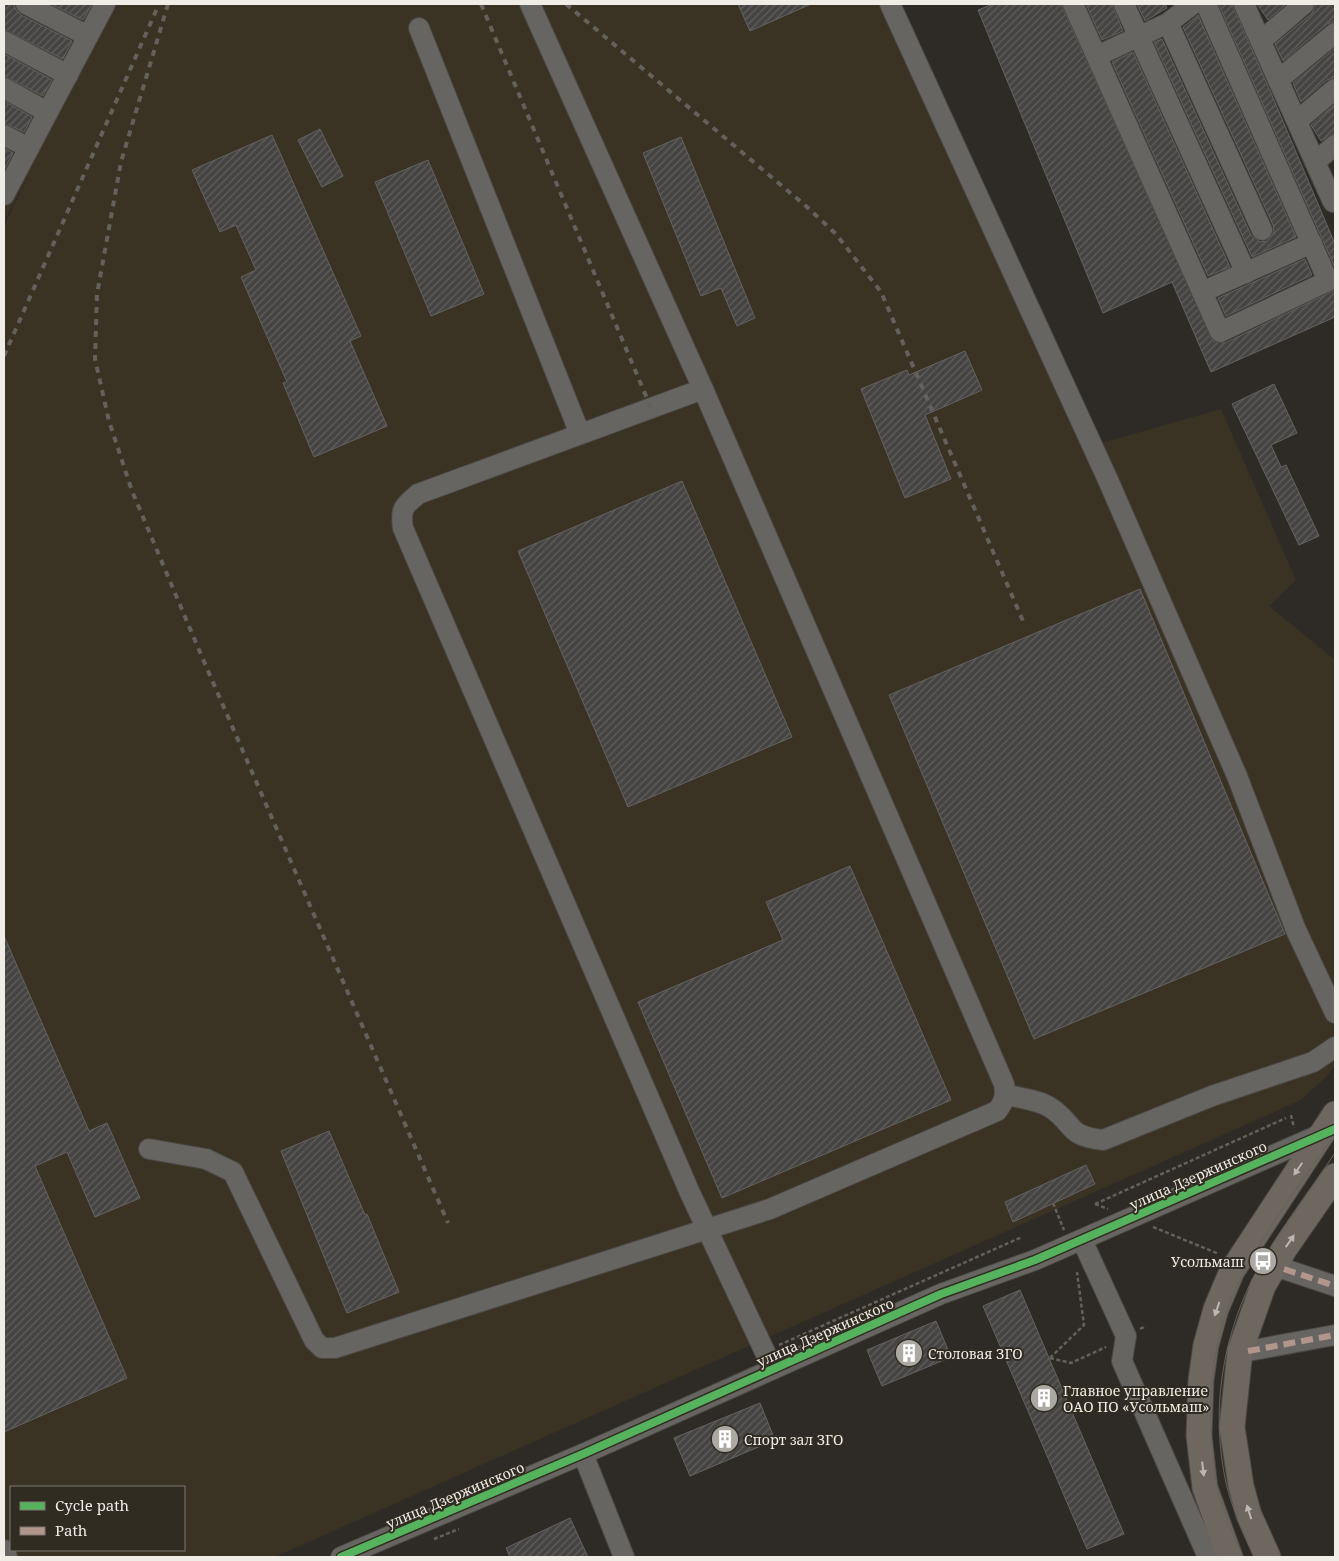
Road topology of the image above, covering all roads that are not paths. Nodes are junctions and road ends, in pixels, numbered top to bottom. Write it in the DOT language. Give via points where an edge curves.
graph roads {
  1 [pos="26,4"];
  2 [pos="105,4"];
  3 [pos="530,4"];
  4 [pos="890,4"];
  5 [pos="1074,4"];
  6 [pos="1124,4"];
  7 [pos="1193,4"];
  8 [pos="1206,4"];
  9 [pos="1244,4"];
  10 [pos="1304,4"];
  11 [pos="1168,23"];
  12 [pos="418,28"];
  13 [pos="1335,33"];
  14 [pos="88,36"];
  15 [pos="1139,36"];
  16 [pos="4,41"];
  17 [pos="1261,41"];
  18 [pos="1097,56"];
  19 [pos="68,75"];
  20 [pos="1278,80"];
  21 [pos="4,88"];
  22 [pos="1335,89"];
  23 [pos="48,112"];
  24 [pos="1296,120"];
  25 [pos="4,135"];
  26 [pos="1335,145"];
  27 [pos="28,148"];
  28 [pos="1315,162"];
  29 [pos="5,188"];
  30 [pos="1335,200"];
  31 [pos="1262,230"];
  32 [pos="1312,243"];
  33 [pos="1246,272"];
  34 [pos="1202,292"];
  35 [pos="703,389"];
  36 [pos="580,434"];
  37 [pos="1335,1013"];
  38 [pos="1335,1047"];
  39 [pos="1005,1094"];
  40 [pos="1331,1126"];
  41 [pos="149,1149"];
  42 [pos="1335,1176"];
  43 [pos="707,1229"];
  44 [pos="1074,1238"];
  45 [pos="1284,1269"];
  46 [pos="1335,1286"];
  47 [pos="1335,1335"];
  48 [pos="1248,1351"];
  49 [pos="768,1360"];
  50 [pos="583,1454"];
  51 [pos="4,1550"];
  52 [pos="7,1557"];
  53 [pos="341,1557"];
  54 [pos="624,1557"];
  55 [pos="1208,1557"];
  56 [pos="1230,1557"];
  57 [pos="1268,1557"];
  1 -- 14 [label="street"];
  2 -- 14 [label="street"];
  3 -- 35 [label="street"];
  4 -- 37 [label="street" via="1112,489 1237,776 1296,930"];
  5 -- 18 [label="street"];
  6 -- 15 [label="street"];
  7 -- 11 [label="street"];
  8 -- 32 [label="street"];
  9 -- 17 [label="street"];
  10 -- 17 [label="street"];
  11 -- 15 [label="street"];
  11 -- 31 [label="street"];
  12 -- 36 [label="street"];
  13 -- 20 [label="street"];
  14 -- 19 [label="street"];
  15 -- 18 [label="street"];
  15 -- 33 [label="street"];
  16 -- 19 [label="street"];
  17 -- 20 [label="street"];
  18 -- 34 [label="street"];
  19 -- 23 [label="street"];
  20 -- 24 [label="street"];
  21 -- 23 [label="street"];
  22 -- 24 [label="street"];
  23 -- 27 [label="street"];
  24 -- 28 [label="street"];
  25 -- 27 [label="street"];
  26 -- 28 [label="street"];
  27 -- 29 [label="street"];
  28 -- 30 [label="street" via="1333,202"];
  32 -- 33 [label="street"];
  32 -- 34 [label="street" via="1328,281 1220,332"];
  33 -- 34 [label="street"];
  35 -- 36 [label="street"];
  35 -- 39 [label="street" via="1004,1084"];
  36 -- 43 [label="street" via="418,494 401,513 403,528"];
  38 -- 39 [label="street" via="1313,1062 1212,1096 1103,1140 1077,1134 1053,1109 1040,1102"];
  39 -- 43 [label="street" via="997,1111 770,1209"];
  40 -- 44 [label="street, улица Дзержинского"];
  40 -- 56 [label="main road, one-way" via="1232,1271 1216,1309 1206,1346 1199,1436 1205,1488"];
  41 -- 43 [label="street" via="206,1159 233,1172 314,1340 322,1348 335,1348"];
  57 -- 42 [label="main road, one-way" via="1249,1515 1232,1427 1240,1351 1263,1286"];
  43 -- 49 [label="street"];
  44 -- 49 [label="street, улица Дзержинского" via="1035,1260"];
  44 -- 55 [label="street" via="1126,1336 1122,1361"];
  45 -- 46 [label="street"];
  47 -- 48 [label="street"];
  49 -- 50 [label="street, улица Дзержинского"];
  50 -- 53 [label="street, улица Дзержинского"];
  50 -- 54 [label="street"];
  51 -- 52 [label="street"];
}
